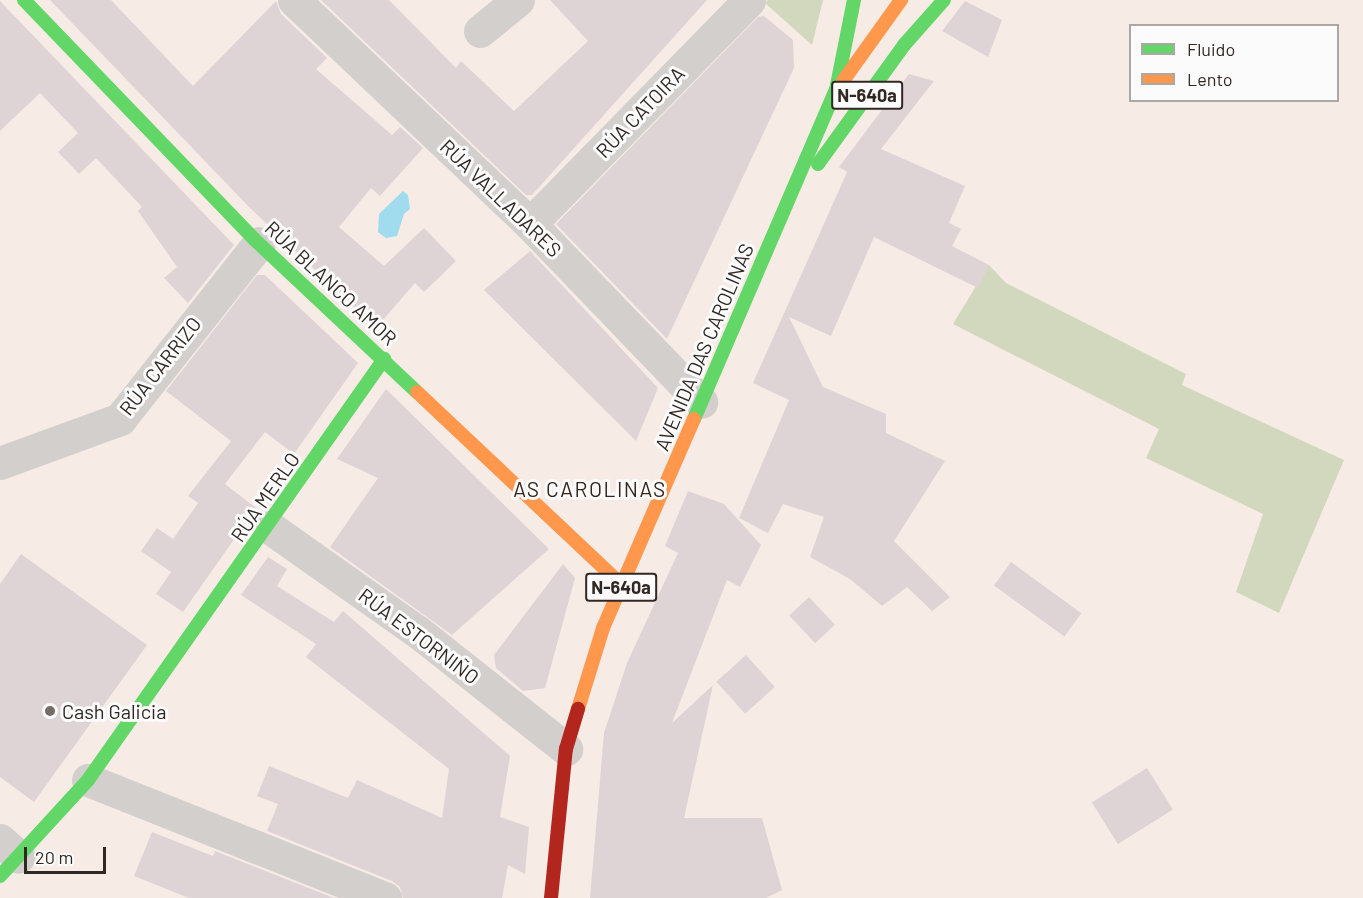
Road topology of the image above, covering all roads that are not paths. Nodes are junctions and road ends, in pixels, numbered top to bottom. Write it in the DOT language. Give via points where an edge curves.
graph roads {
  1 [pos="24,0"];
  2 [pos="294,0"];
  3 [pos="518,0"];
  4 [pos="749,0"];
  5 [pos="854,0"];
  6 [pos="901,0"];
  7 [pos="944,0"];
  8 [pos="480,31"];
  9 [pos="836,90"];
  10 [pos="792,192"];
  11 [pos="530,224"];
  12 [pos="259,243"];
  13 [pos="384,359"];
  14 [pos="701,402"];
  15 [pos="0,463"];
  16 [pos="269,527"];
  17 [pos="622,585"];
  18 [pos="566,749"];
  19 [pos="88,780"];
  20 [pos="6,858"];
  21 [pos="385,898"];
  22 [pos="551,898"];
  1 -- 12 [label="street, RÚA BLANCO AMOR"];
  2 -- 11 [label="street, RÚA VALLADARES"];
  3 -- 8 [label="street"];
  4 -- 11 [label="street, RÚA CATOIRA"];
  5 -- 9 [label="street, N-640a"];
  6 -- 9 [label="street, N-640a"];
  7 -- 10 [label="street, N-640a" via="904,45 833,147"];
  9 -- 10 [label="street, N-640a"];
  10 -- 14 [label="street, AVENIDA DAS CAROLINAS / N-640a"];
  11 -- 14 [label="street, RÚA VALLADARES"];
  12 -- 13 [label="street, RÚA BLANCO AMOR"];
  12 -- 15 [label="street, RÚA CARRIZO" via="120,419"];
  13 -- 16 [label="street, RÚA MERLO"];
  13 -- 17 [label="street, RÚA BLANCO AMOR" via="599,568"];
  14 -- 17 [label="street, AVENIDA DAS CAROLINAS / N-640a"];
  16 -- 18 [label="street, RÚA ESTORNIÑO" via="418,632"];
  16 -- 19 [label="street, RÚA MERLO"];
  17 -- 18 [label="street, AVENIDA DAS CAROLINAS / N-640a" via="603,628"];
  18 -- 22 [label="street, AVENIDA DAS CAROLINAS / N-640a"];
  19 -- 20 [label="street"];
  19 -- 21 [label="street"];
}
